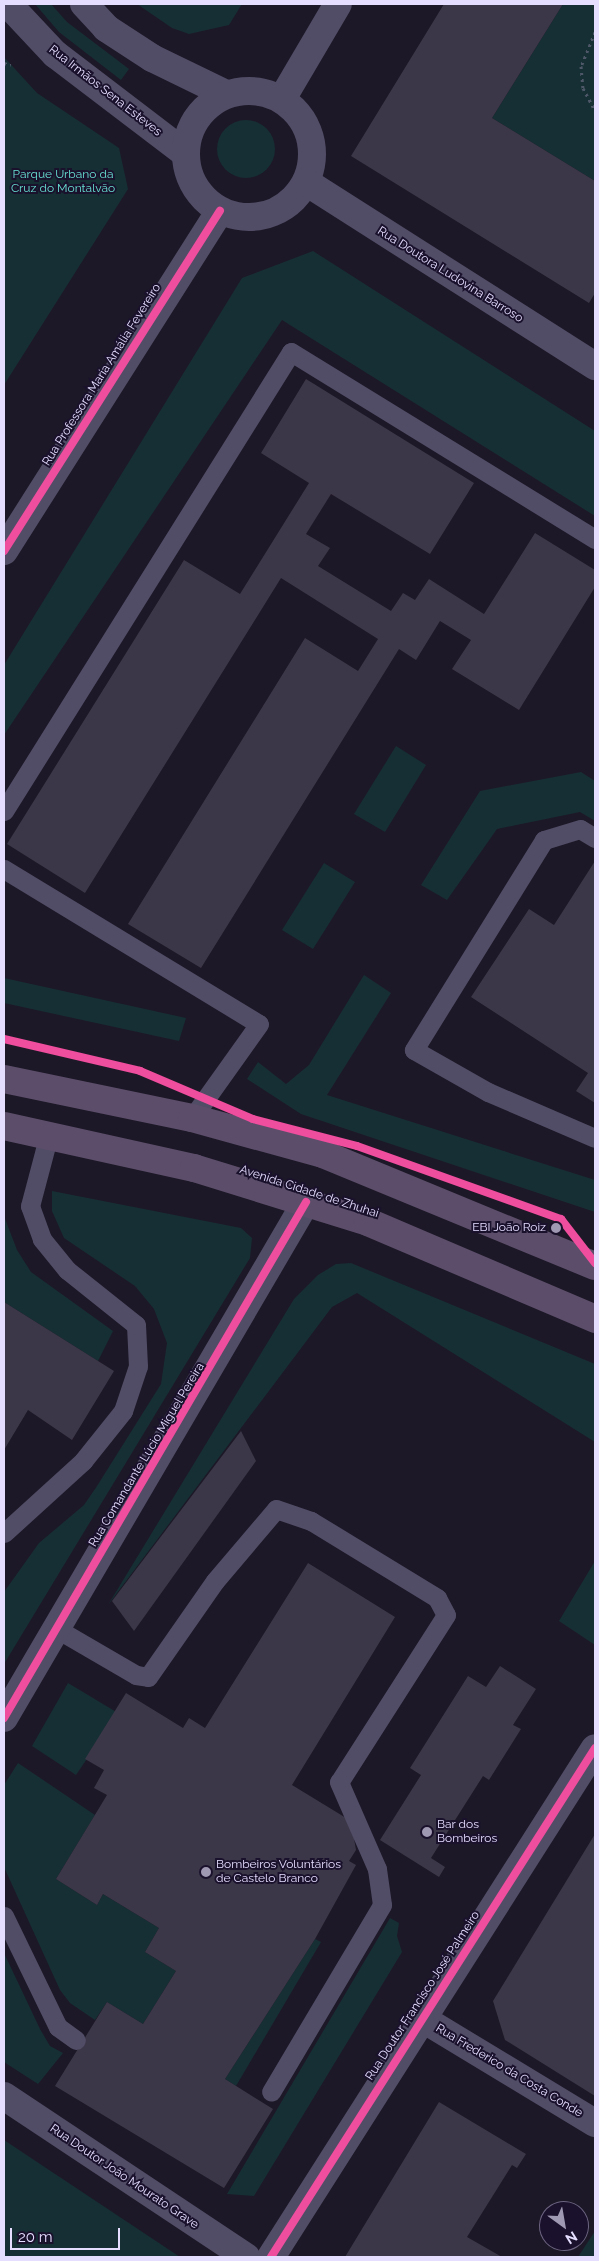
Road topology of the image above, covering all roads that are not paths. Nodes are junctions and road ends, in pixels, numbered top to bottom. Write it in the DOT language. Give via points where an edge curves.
graph roads {
  1 [pos="8,4"];
  2 [pos="84,4"];
  3 [pos="338,4"];
  4 [pos="226,94"];
  5 [pos="282,99"];
  6 [pos="185,153"];
  7 [pos="306,182"];
  8 [pos="220,211"];
  9 [pos="595,366"];
  10 [pos="595,539"];
  11 [pos="4,551"];
  12 [pos="4,811"];
  13 [pos="595,838"];
  14 [pos="4,869"];
  15 [pos="4,1078"];
  16 [pos="192,1118"];
  17 [pos="4,1126"];
  18 [pos="49,1134"];
  19 [pos="595,1138"];
  20 [pos="306,1202"];
  21 [pos="595,1266"];
  22 [pos="595,1319"];
  23 [pos="4,1534"];
  24 [pos="57,1629"];
  25 [pos="4,1718"];
  26 [pos="595,1748"];
  27 [pos="4,1916"];
  28 [pos="423,2018"];
  29 [pos="76,2040"];
  30 [pos="271,2092"];
  31 [pos="4,2096"];
  32 [pos="595,2123"];
  33 [pos="246,2257"];
  34 [pos="271,2257"];
  1 -- 6 [label="street, Rua Irmãos Sena Esteves" via="55,54"];
  2 -- 4 [label="street" via="106,28 152,58"];
  3 -- 5 [label="street"];
  4 -- 5 [label="street" via="248,90"];
  4 -- 6 [label="street" via="197,118"];
  5 -- 7 [label="street" via="302,120 311,139 312,161"];
  6 -- 8 [label="street" via="194,187"];
  7 -- 8 [label="street" via="278,211 239,217"];
  7 -- 9 [label="street, Rua Doutora Ludovina Barroso"];
  8 -- 11 [label="street, Rua Professora Maria Amália Fevereiro"];
  10 -- 12 [label="lane" via="291,352"];
  13 -- 19 [label="lane" via="580,829 544,840 414,1050 488,1092"];
  14 -- 16 [label="lane" via="259,1024"];
  15 -- 16 [label="main road"];
  16 -- 21 [label="main road" via="323,1154"];
  17 -- 18 [label="main road, Avenida Cidade de Zhuhai"];
  18 -- 20 [label="main road, Avenida Cidade de Zhuhai" via="194,1168"];
  18 -- 23 [label="lane" via="30,1206 42,1238 67,1270 136,1325 138,1366 124,1411 84,1461"];
  20 -- 22 [label="main road, Avenida Cidade de Zhuhai" via="368,1222"];
  20 -- 24 [label="street, Rua Comandante Lúcio Miguel Pereira"];
  24 -- 25 [label="street, Rua Comandante Lúcio Miguel Pereira"];
  24 -- 30 [label="lane" via="136,1675 148,1677 215,1581 276,1509 311,1521 437,1598 446,1614 339,1782 377,1869 382,1905"];
  26 -- 28 [label="street, Rua Doutor Francisco José Palmeiro"];
  27 -- 29 [label="lane" via="58,2028"];
  28 -- 32 [label="street, Rua Frederico da Costa Conde"];
  28 -- 34 [label="street, Rua Doutor Francisco José Palmeiro"];
  31 -- 33 [label="street, Rua Doutor João Mourato Grave"];
}
